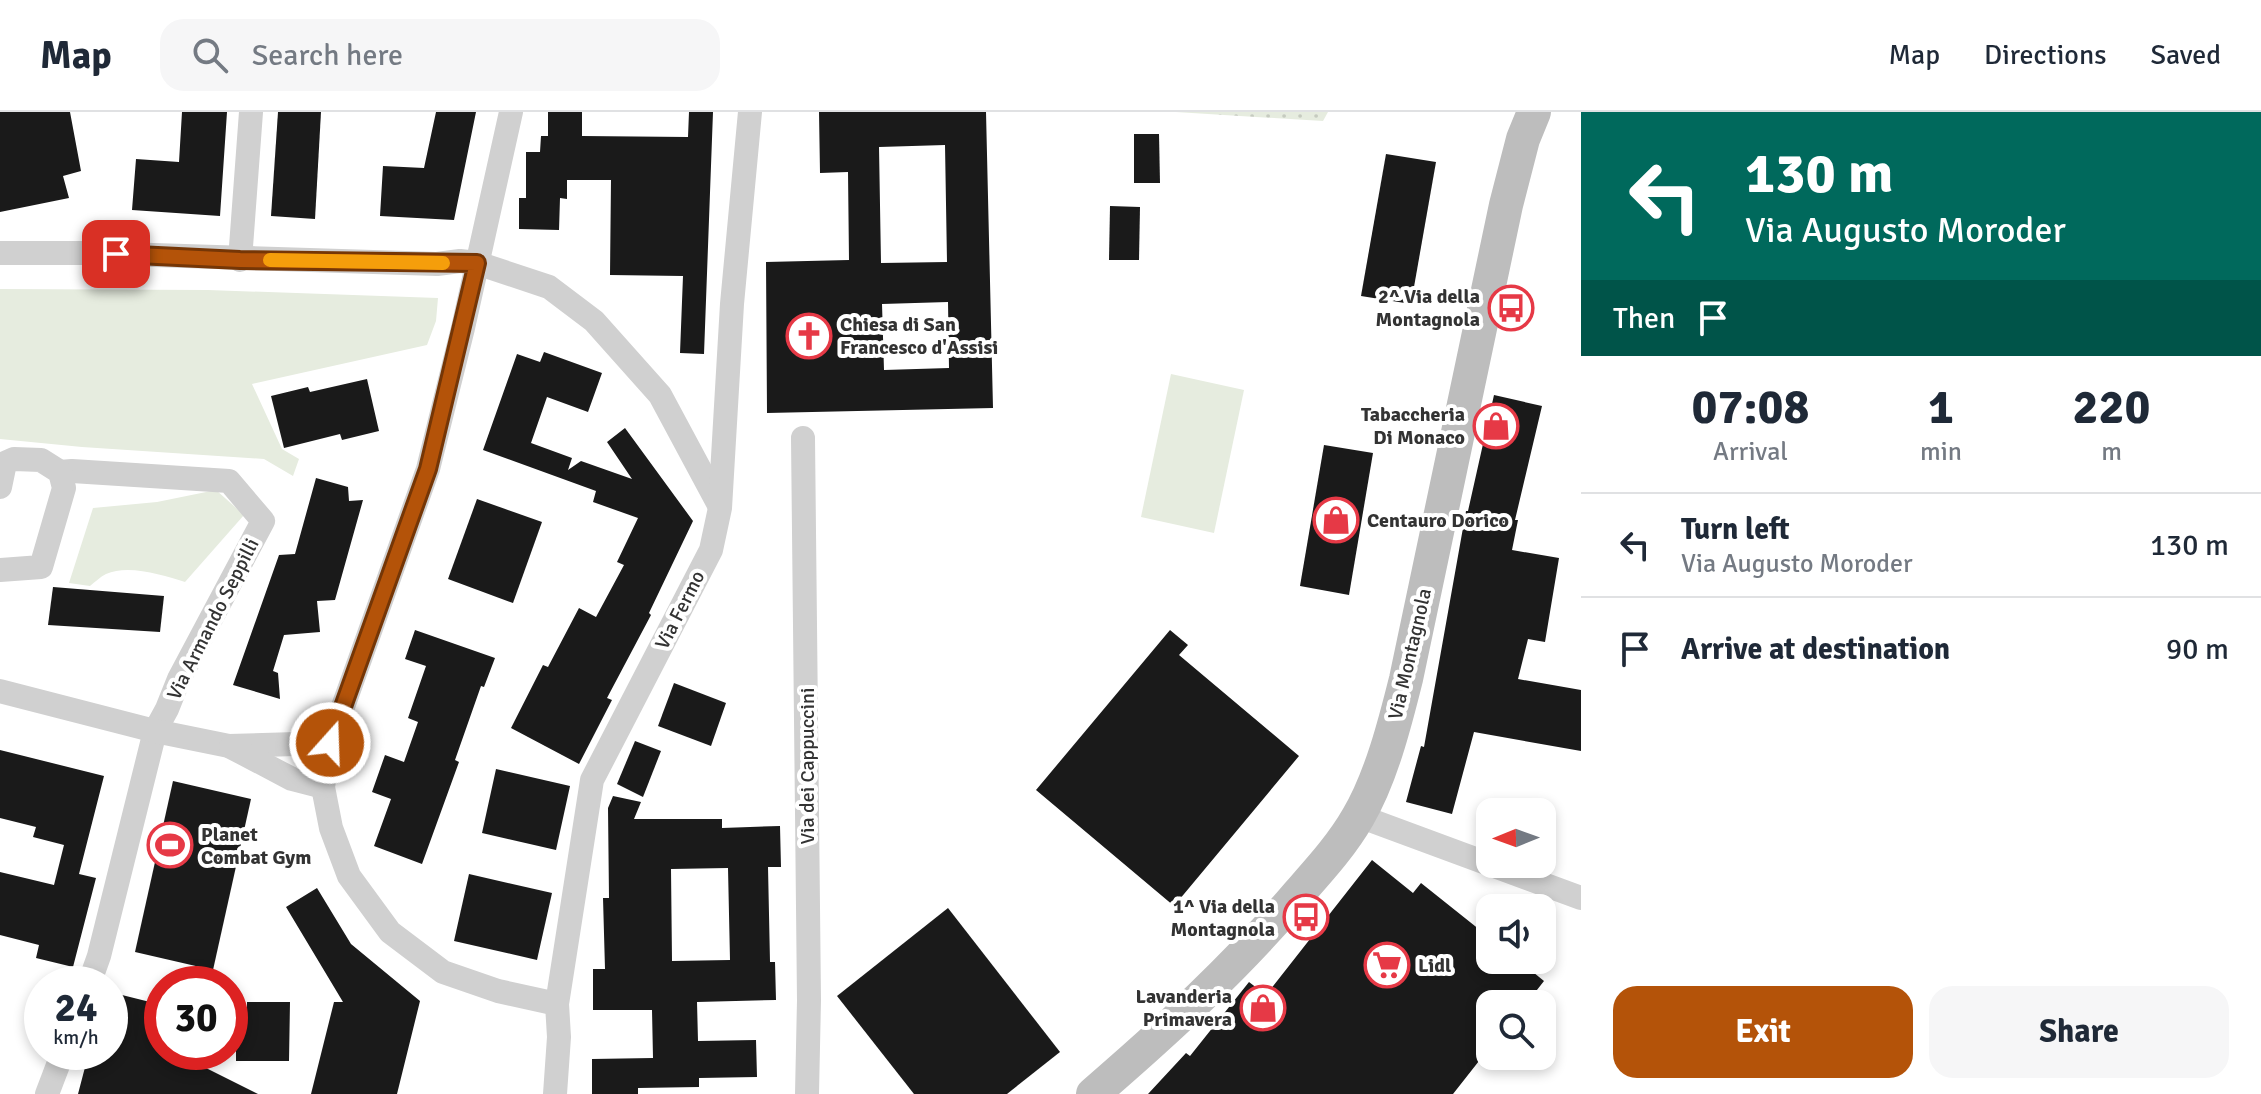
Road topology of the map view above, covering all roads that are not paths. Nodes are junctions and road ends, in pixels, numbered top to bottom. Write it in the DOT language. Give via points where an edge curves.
graph roads {
  1 [pos="251,112"];
  2 [pos="511,112"];
  3 [pos="750,112"];
  4 [pos="1534,112"];
  5 [pos="0,253"];
  6 [pos="240,260"];
  7 [pos="477,263"];
  8 [pos="803,438"];
  9 [pos="60,472"];
  10 [pos="0,487"];
  11 [pos="720,508"];
  12 [pos="0,570"];
  13 [pos="0,691"];
  14 [pos="155,731"];
  15 [pos="330,743"];
  16 [pos="229,746"];
  17 [pos="323,787"];
  18 [pos="1359,816"];
  19 [pos="1581,898"];
  20 [pos="95,966"];
  21 [pos="557,1004"];
  22 [pos="56,1070"];
  23 [pos="47,1094"];
  24 [pos="555,1094"];
  25 [pos="807,1094"];
  26 [pos="1093,1094"];
  1 -- 6 [label="street"];
  2 -- 7 [label="street"];
  3 -- 11 [label="street, Via Fermo"];
  4 -- 18 [label="main road, Via Montagnola" via="1506,205 1399,706"];
  5 -- 6 [label="street"];
  6 -- 7 [label="street"];
  7 -- 11 [label="street" via="549,287 594,321 660,395"];
  7 -- 15 [label="street" via="428,469"];
  8 -- 25 [label="street, Via dei Cappuccini"];
  9 -- 10 [label="street" via="41,460 14,459 5,463"];
  9 -- 12 [label="street" via="64,488 41,567"];
  9 -- 14 [label="street, Via Armando Seppilli" via="240,478 263,521"];
  11 -- 21 [label="street, Via Fermo" via="711,550 592,780"];
  13 -- 14 [label="street"];
  14 -- 16 [label="street"];
  14 -- 20 [label="street"];
  15 -- 16 [label="street"];
  15 -- 17 [label="street"];
  16 -- 17 [label="street" via="292,779"];
  17 -- 21 [label="street" via="349,876 390,932 443,972"];
  18 -- 19 [label="street"];
  18 -- 26 [label="main road, Via Montagnola" via="1263,935"];
  21 -- 24 [label="street, Via Fermo"];
  22 -- 23 [label="street"];
}
